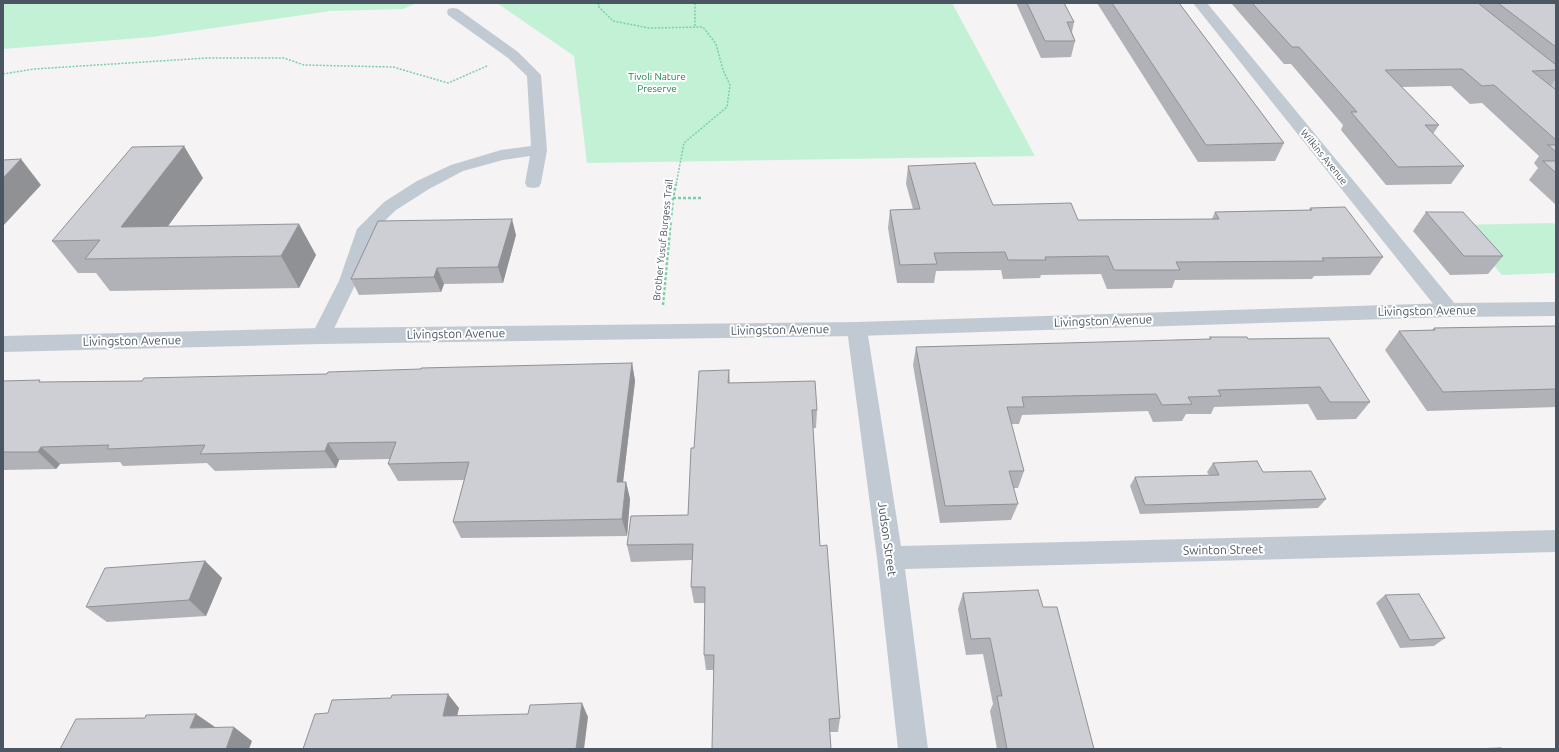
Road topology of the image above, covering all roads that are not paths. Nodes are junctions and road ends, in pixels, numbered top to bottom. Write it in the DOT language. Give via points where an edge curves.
graph roads {
  1 [pos="1200,3"];
  2 [pos="453,12"];
  3 [pos="1522,57"];
  4 [pos="1556,84"];
  5 [pos="539,150"];
  6 [pos="533,183"];
  7 [pos="1556,309"];
  8 [pos="1449,310"];
  9 [pos="857,329"];
  10 [pos="321,336"];
  11 [pos="3,344"];
  12 [pos="1556,541"];
  13 [pos="890,558"];
  14 [pos="913,749"];
  1 -- 8 [label="street, Wilkins Avenue"];
  2 -- 5 [label="lane" via="513,55 534,75"];
  3 -- 4 [label="street"];
  5 -- 6 [label="lane"];
  5 -- 10 [label="lane" via="501,155 457,168 390,206 366,229 348,281"];
  7 -- 8 [label="street, Livingston Avenue"];
  8 -- 9 [label="street, Livingston Avenue"];
  9 -- 10 [label="street, Livingston Avenue"];
  9 -- 13 [label="street, Judson Street"];
  10 -- 11 [label="street, Livingston Avenue"];
  12 -- 13 [label="street, Swinton Street"];
  13 -- 14 [label="street, Judson Street"];
}
